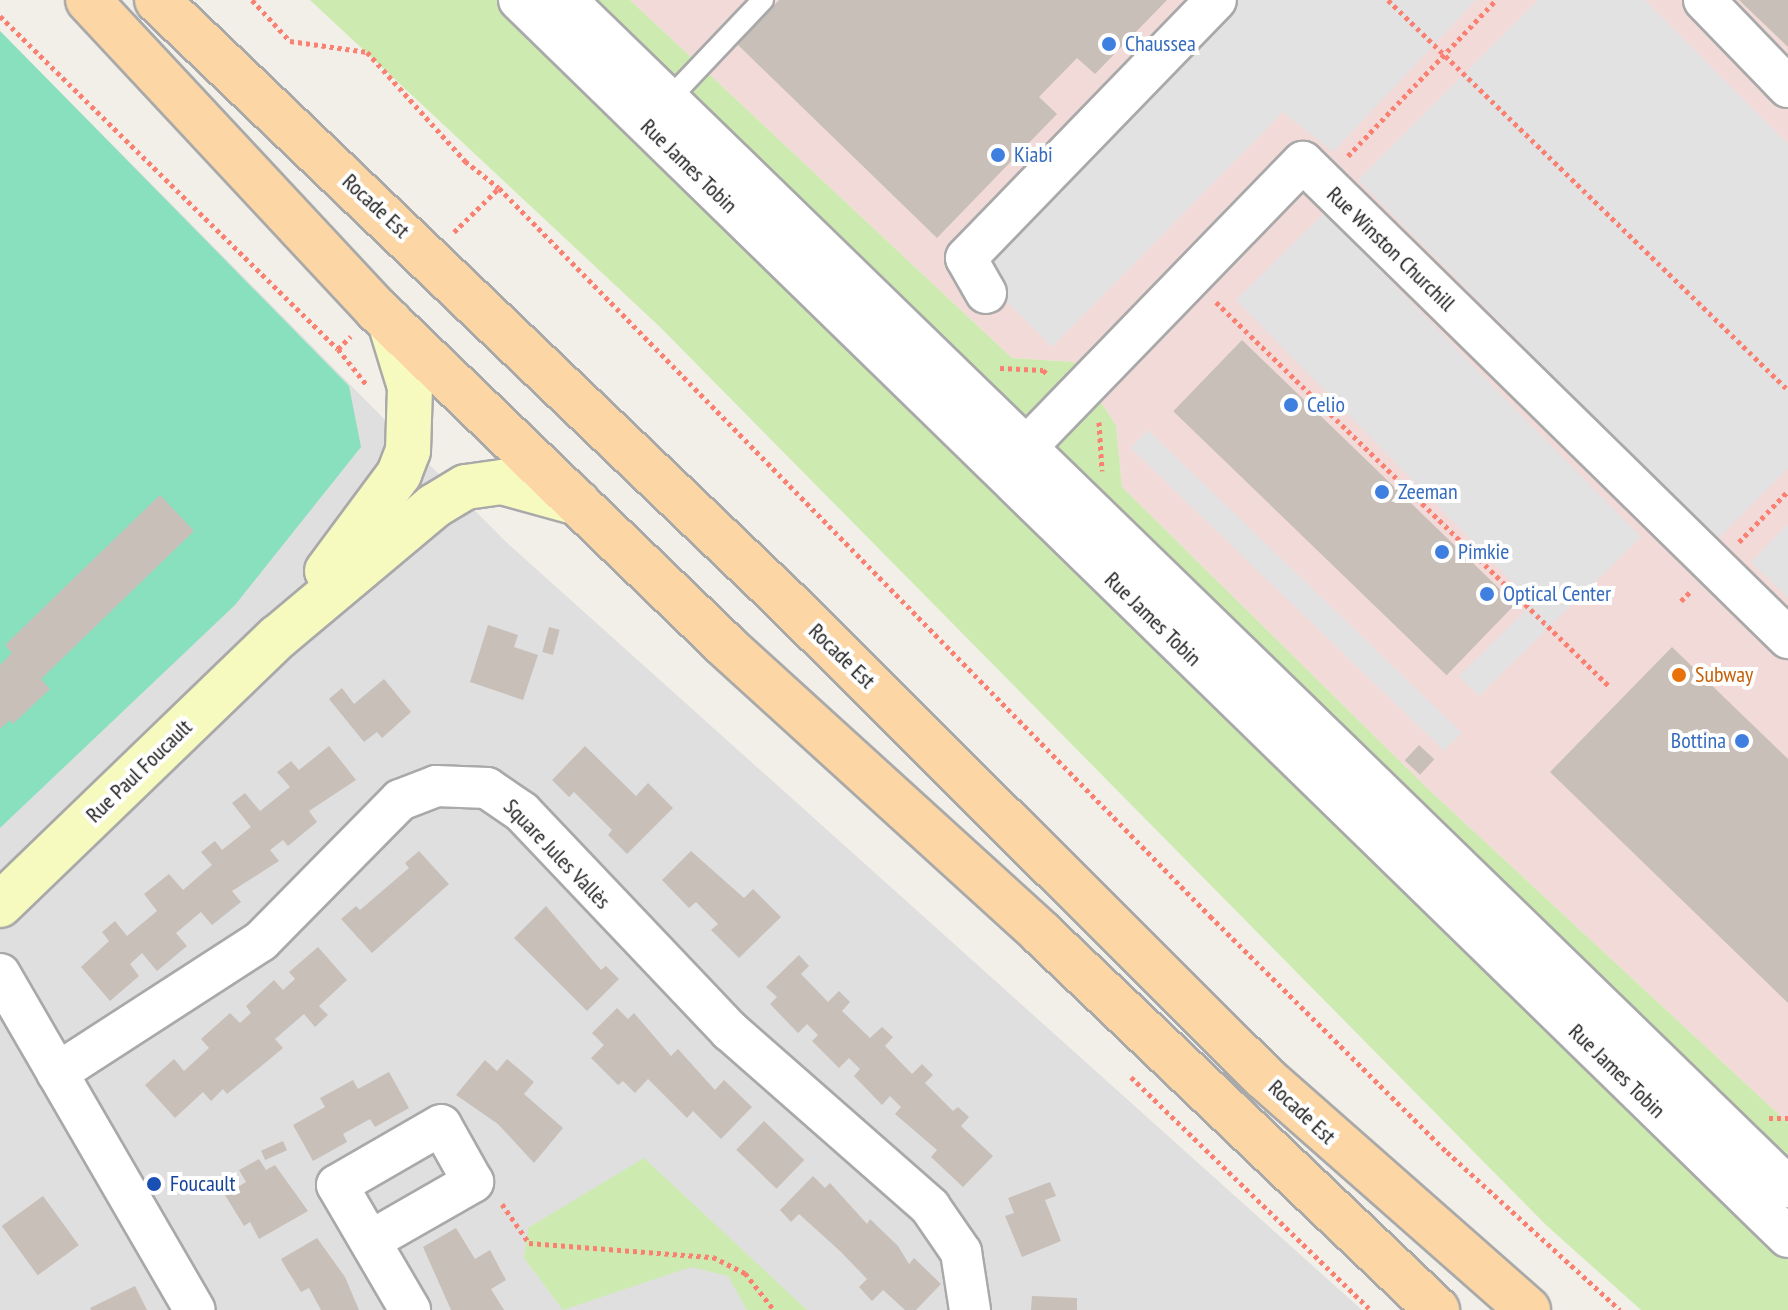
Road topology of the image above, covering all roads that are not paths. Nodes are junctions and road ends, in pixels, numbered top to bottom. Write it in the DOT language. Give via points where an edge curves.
graph roads {
  1 [pos="88,0"];
  2 [pos="157,0"];
  3 [pos="519,0"];
  4 [pos="566,0"];
  5 [pos="763,0"];
  6 [pos="1216,0"];
  7 [pos="1704,0"];
  8 [pos="1788,87"];
  9 [pos="668,100"];
  10 [pos="986,293"];
  11 [pos="390,322"];
  12 [pos="1014,460"];
  13 [pos="578,503"];
  14 [pos="278,637"];
  15 [pos="1788,638"];
  16 [pos="0,905"];
  17 [pos="0,974"];
  18 [pos="57,1073"];
  19 [pos="1783,1210"];
  20 [pos="370,1241"];
  21 [pos="195,1310"];
  22 [pos="410,1310"];
  23 [pos="970,1310"];
  24 [pos="1437,1310"];
  25 [pos="1528,1310"];
  1 -- 11 [label="main road"];
  2 -- 25 [label="main road, Rocade Est" via="789,604 1264,1077"];
  3 -- 12 [label="street, Rue James Tobin"];
  4 -- 9 [label="street, Rue James Tobin"];
  5 -- 9 [label="lane"];
  6 -- 10 [label="street" via="966,258"];
  7 -- 8 [label="street"];
  9 -- 12 [label="street, Rue James Tobin"];
  11 -- 13 [label="main road"];
  11 -- 14 [label="street, Rue Paul Foucault" via="410,387 412,437 404,465"];
  12 -- 15 [label="street, Rue Winston Churchill" via="1303,162"];
  12 -- 19 [label="street, Rue James Tobin"];
  13 -- 14 [label="street, Rue Paul Foucault" via="521,484 466,487 434,506"];
  13 -- 24 [label="main road"];
  14 -- 16 [label="street, Rue Paul Foucault"];
  17 -- 18 [label="street"];
  18 -- 21 [label="street"];
  18 -- 23 [label="street, Square Jules Vallès" via="261,941 400,800 436,786 487,788 522,812 730,1031 930,1207 961,1252"];
  20 -- 20 [label="street" via="337,1185 441,1125 473,1182"];
  20 -- 22 [label="street"];
}
